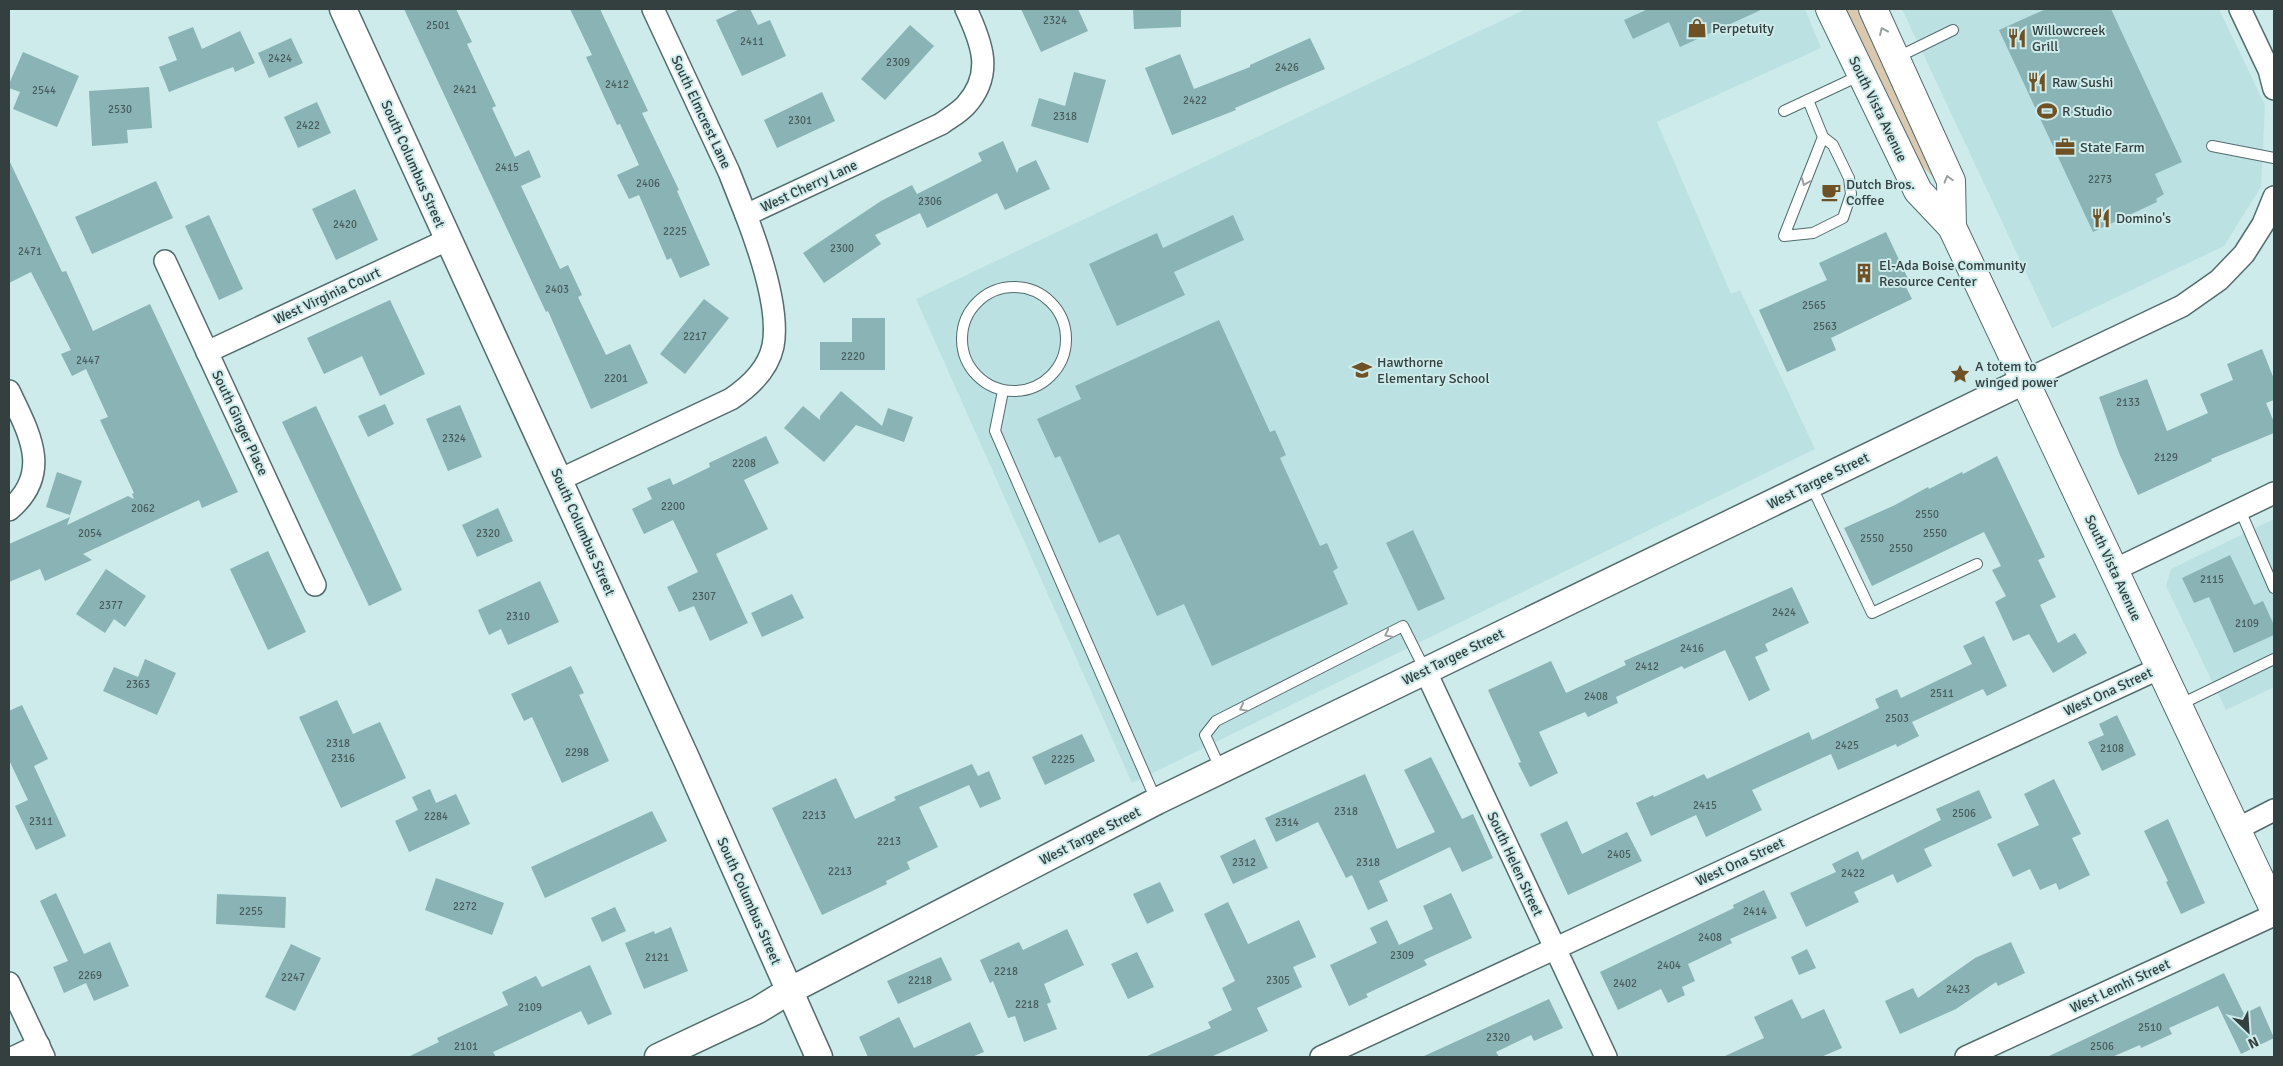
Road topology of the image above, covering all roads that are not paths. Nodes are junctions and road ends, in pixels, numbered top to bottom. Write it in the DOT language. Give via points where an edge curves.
graph roads {
  1 [pos="343,9"];
  2 [pos="653,9"];
  3 [pos="966,9"];
  4 [pos="1830,9"];
  5 [pos="1873,9"];
  6 [pos="2240,9"];
  7 [pos="1953,30"];
  8 [pos="1895,58"];
  9 [pos="1862,75"];
  10 [pos="2274,89"];
  11 [pos="1808,100"];
  12 [pos="1784,111"];
  13 [pos="1823,137"];
  14 [pos="2212,146"];
  15 [pos="2274,158"];
  16 [pos="2274,197"];
  17 [pos="746,215"];
  18 [pos="1952,227"];
  19 [pos="447,240"];
  20 [pos="165,261"];
  21 [pos="207,352"];
  22 [pos="2024,381"];
  23 [pos="9,391"];
  24 [pos="1003,391"];
  25 [pos="559,480"];
  26 [pos="1810,484"];
  27 [pos="2274,493"];
  28 [pos="9,510"];
  29 [pos="2240,510"];
  30 [pos="1977,564"];
  31 [pos="2114,570"];
  32 [pos="316,585"];
  33 [pos="2274,588"];
  34 [pos="2274,659"];
  35 [pos="2160,668"];
  36 [pos="1425,670"];
  37 [pos="2178,706"];
  38 [pos="1221,770"];
  39 [pos="1157,801"];
  40 [pos="2274,810"];
  41 [pos="2237,829"];
  42 [pos="2274,909"];
  43 [pos="2274,915"];
  44 [pos="1555,949"];
  45 [pos="9,983"];
  46 [pos="789,992"];
  47 [pos="42,1051"];
  48 [pos="14,1057"];
  49 [pos="658,1057"];
  50 [pos="819,1057"];
  51 [pos="1321,1057"];
  52 [pos="1606,1057"];
  53 [pos="1966,1057"];
  1 -- 19 [label="street, South Columbus Street"];
  2 -- 17 [label="street, South Elmcrest Lane"];
  3 -- 17 [label="street, West Cherry Lane" via="977,32 983,56 982,81 965,106 941,124"];
  4 -- 9 [label="main road, South Vista Avenue"];
  8 -- 5 [label="main road, South Vista Avenue, one-way"];
  6 -- 10 [label="street" via="2269,70"];
  7 -- 8 [label="lane"];
  18 -- 8 [label="main road, South Vista Avenue, one-way" via="1951,181"];
  9 -- 11 [label="lane"];
  9 -- 18 [label="main road, South Vista Avenue" via="1918,191"];
  11 -- 12 [label="lane"];
  11 -- 13 [label="lane"];
  13 -- 13 [label="lane, one-way" via="1808,173 1784,236 1813,233 1843,218 1851,194 1849,178 1833,145"];
  14 -- 15 [label="lane"];
  16 -- 22 [label="street, West Targee Street" via="2263,224 2244,254 2219,280 2182,306"];
  17 -- 25 [label="street, West Cherry Lane" via="764,262 774,326 773,347 763,369 749,387 731,399"];
  18 -- 22 [label="main road, South Vista Avenue"];
  19 -- 21 [label="street, West Virginia Court"];
  19 -- 25 [label="street, South Columbus Street"];
  20 -- 21 [label="street, South Ginger Place"];
  21 -- 32 [label="street, South Ginger Place"];
  22 -- 26 [label="street, West Targee Street"];
  22 -- 31 [label="main road, South Vista Avenue"];
  23 -- 28 [label="street" via="35,453 28,487"];
  24 -- 24 [label="lane" via="1036,387 1050,377 1066,348 1066,331 1061,315 1037,292 1020,287 1002,288 986,295 973,307 964,323 961,340 973,372 987,384"];
  24 -- 39 [label="lane" via="995,431"];
  25 -- 46 [label="street, South Columbus Street"];
  26 -- 30 [label="lane" via="1872,613"];
  26 -- 36 [label="street, West Targee Street"];
  27 -- 29 [label="street"];
  29 -- 31 [label="street"];
  29 -- 33 [label="lane"];
  31 -- 35 [label="main road, South Vista Avenue"];
  34 -- 37 [label="lane"];
  35 -- 37 [label="main road, South Vista Avenue"];
  35 -- 44 [label="street, West Ona Street"];
  36 -- 38 [label="street, West Targee Street"];
  36 -- 38 [label="lane, one-way" via="1403,626 1216,721 1205,734"];
  36 -- 44 [label="street, South Helen Street"];
  37 -- 41 [label="main road, South Vista Avenue"];
  38 -- 39 [label="street, West Targee Street"];
  39 -- 46 [label="street, West Targee Street"];
  40 -- 41 [label="street"];
  41 -- 42 [label="main road, South Vista Avenue"];
  43 -- 53 [label="street, West Lemhi Street"];
  44 -- 51 [label="street, West Ona Street"];
  44 -- 52 [label="street, South Helen Street"];
  45 -- 47 [label="street"];
  46 -- 49 [label="street, West Targee Street"];
  46 -- 50 [label="street, South Columbus Street"];
  47 -- 48 [label="street"];
}
